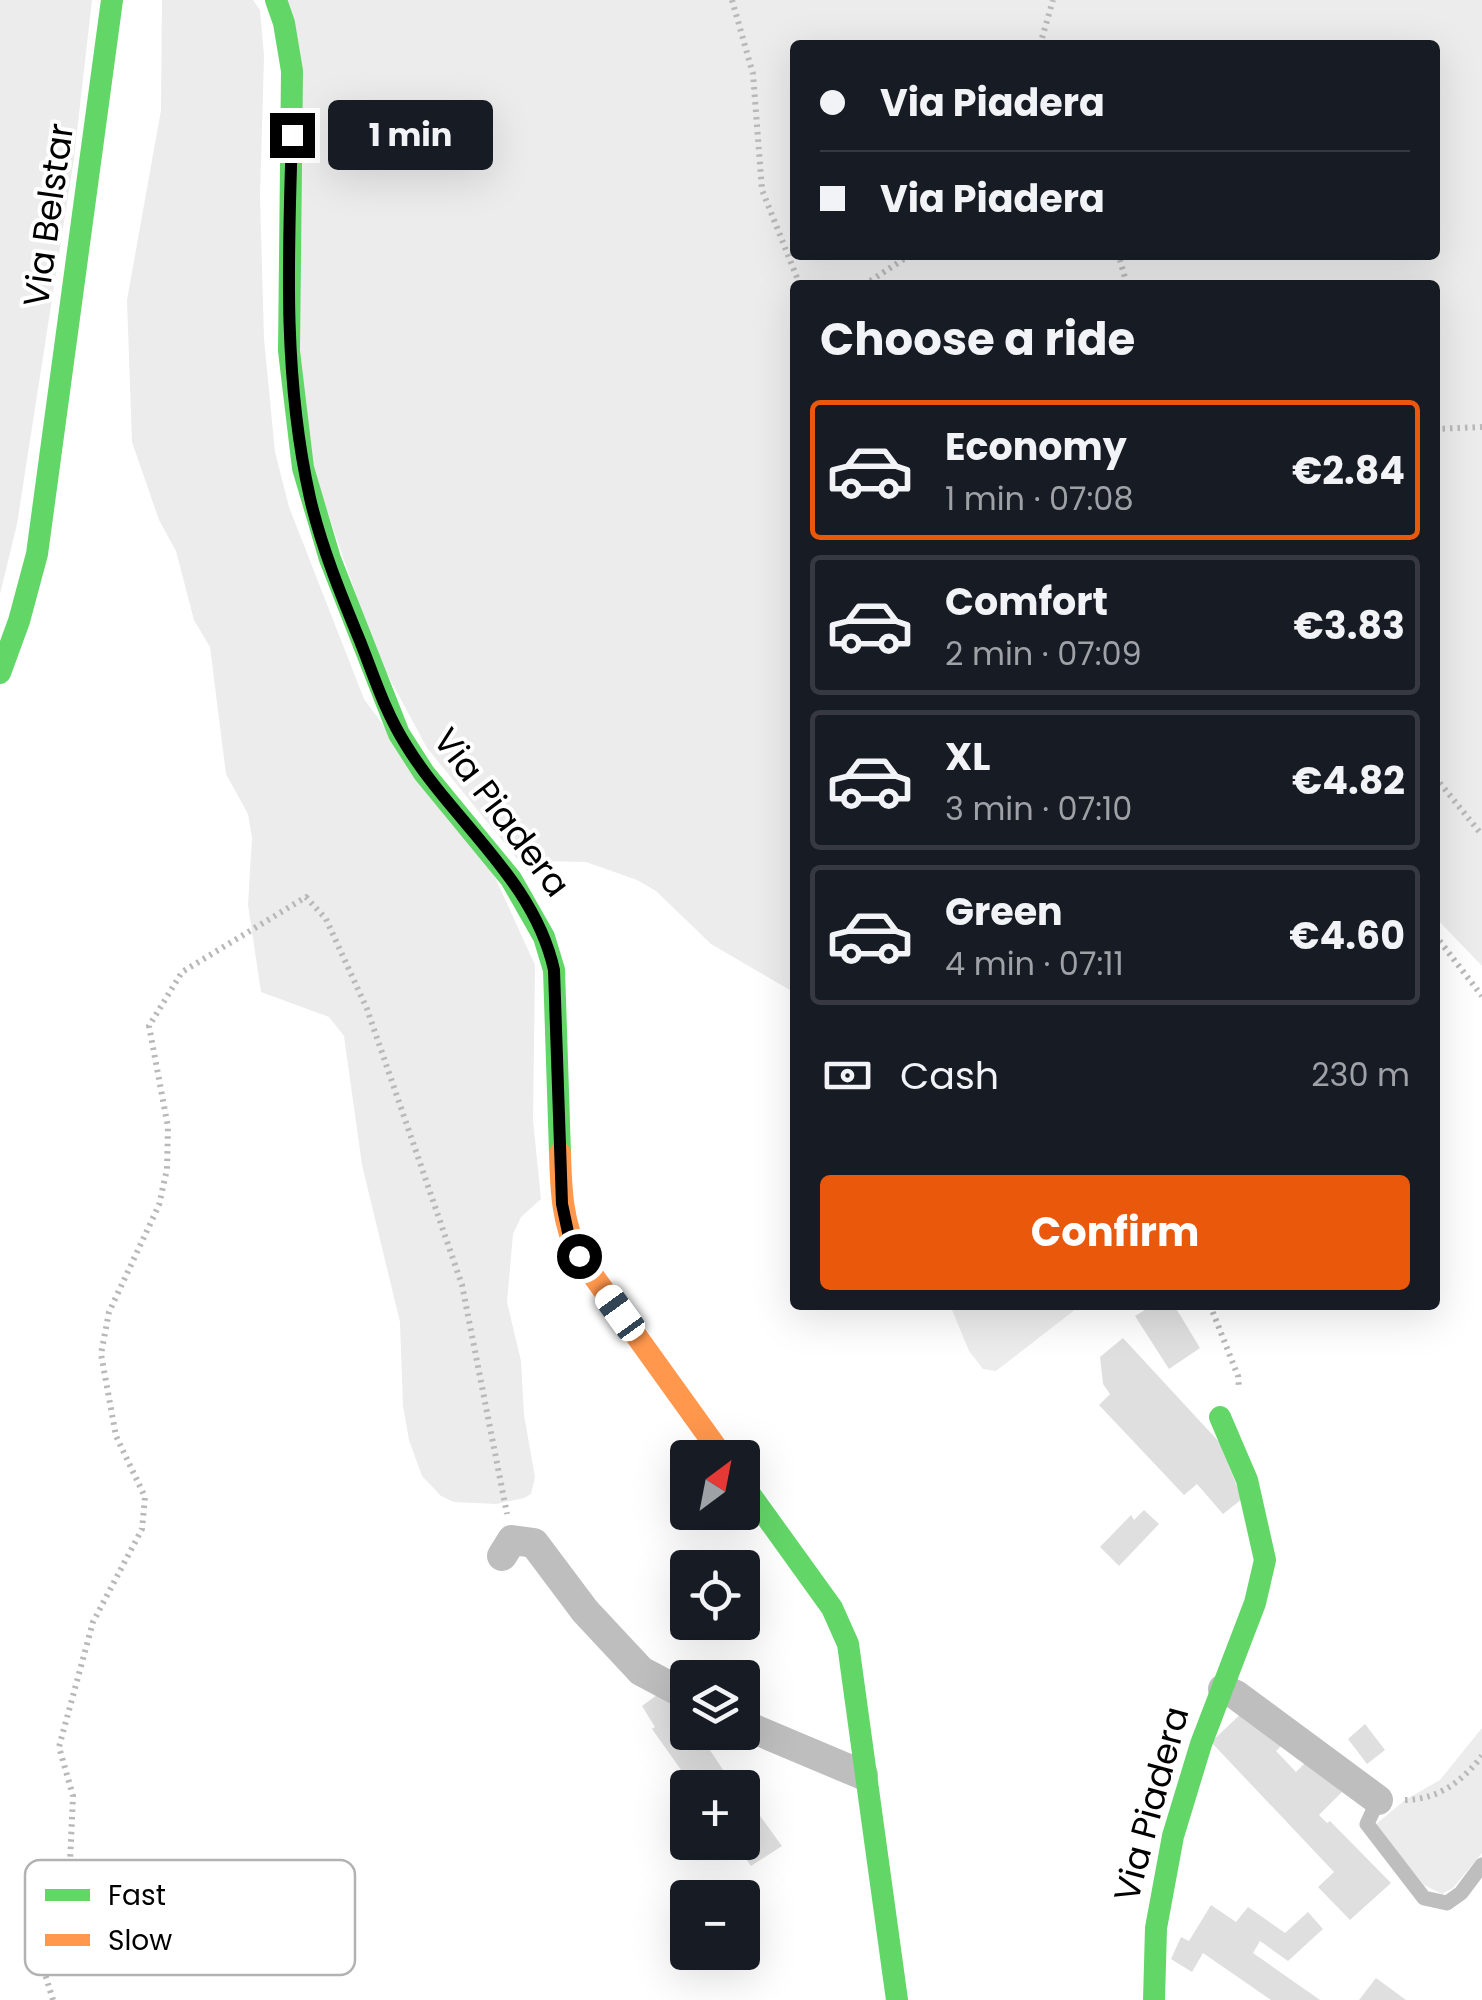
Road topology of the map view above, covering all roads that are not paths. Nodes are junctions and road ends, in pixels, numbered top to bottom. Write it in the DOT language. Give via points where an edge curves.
graph roads {
  1 [pos="112,0"];
  2 [pos="276,0"];
  3 [pos="0,672"];
  4 [pos="1220,1418"];
  5 [pos="711,1440"];
  6 [pos="760,1509"];
  7 [pos="507,1548"];
  8 [pos="670,1686"];
  9 [pos="1222,1688"];
  10 [pos="760,1731"];
  11 [pos="864,1774"];
  12 [pos="1378,1800"];
  13 [pos="1482,1866"];
  14 [pos="897,2000"];
  15 [pos="1154,2000"];
  1 -- 3 [label="street, Via Belstar" via="37,554"];
  2 -- 5 [label="street, Via Piadera" via="294,67 287,307 310,501 403,741 526,898 547,938 569,1237"];
  4 -- 9 [label="street, Via Piadera" via="1247,1480 1265,1560"];
  6 -- 11 [label="street" via="832,1608 848,1644"];
  7 -- 8 [label="street" via="534,1543 641,1671"];
  9 -- 12 [label="street, Via Piadera"];
  9 -- 15 [label="street, Via Piadera" via="1173,1836 1156,1928"];
  10 -- 11 [label="street"];
  11 -- 14 [label="street"];
  12 -- 13 [label="lane" via="1367,1824 1424,1898 1447,1903"];
}
